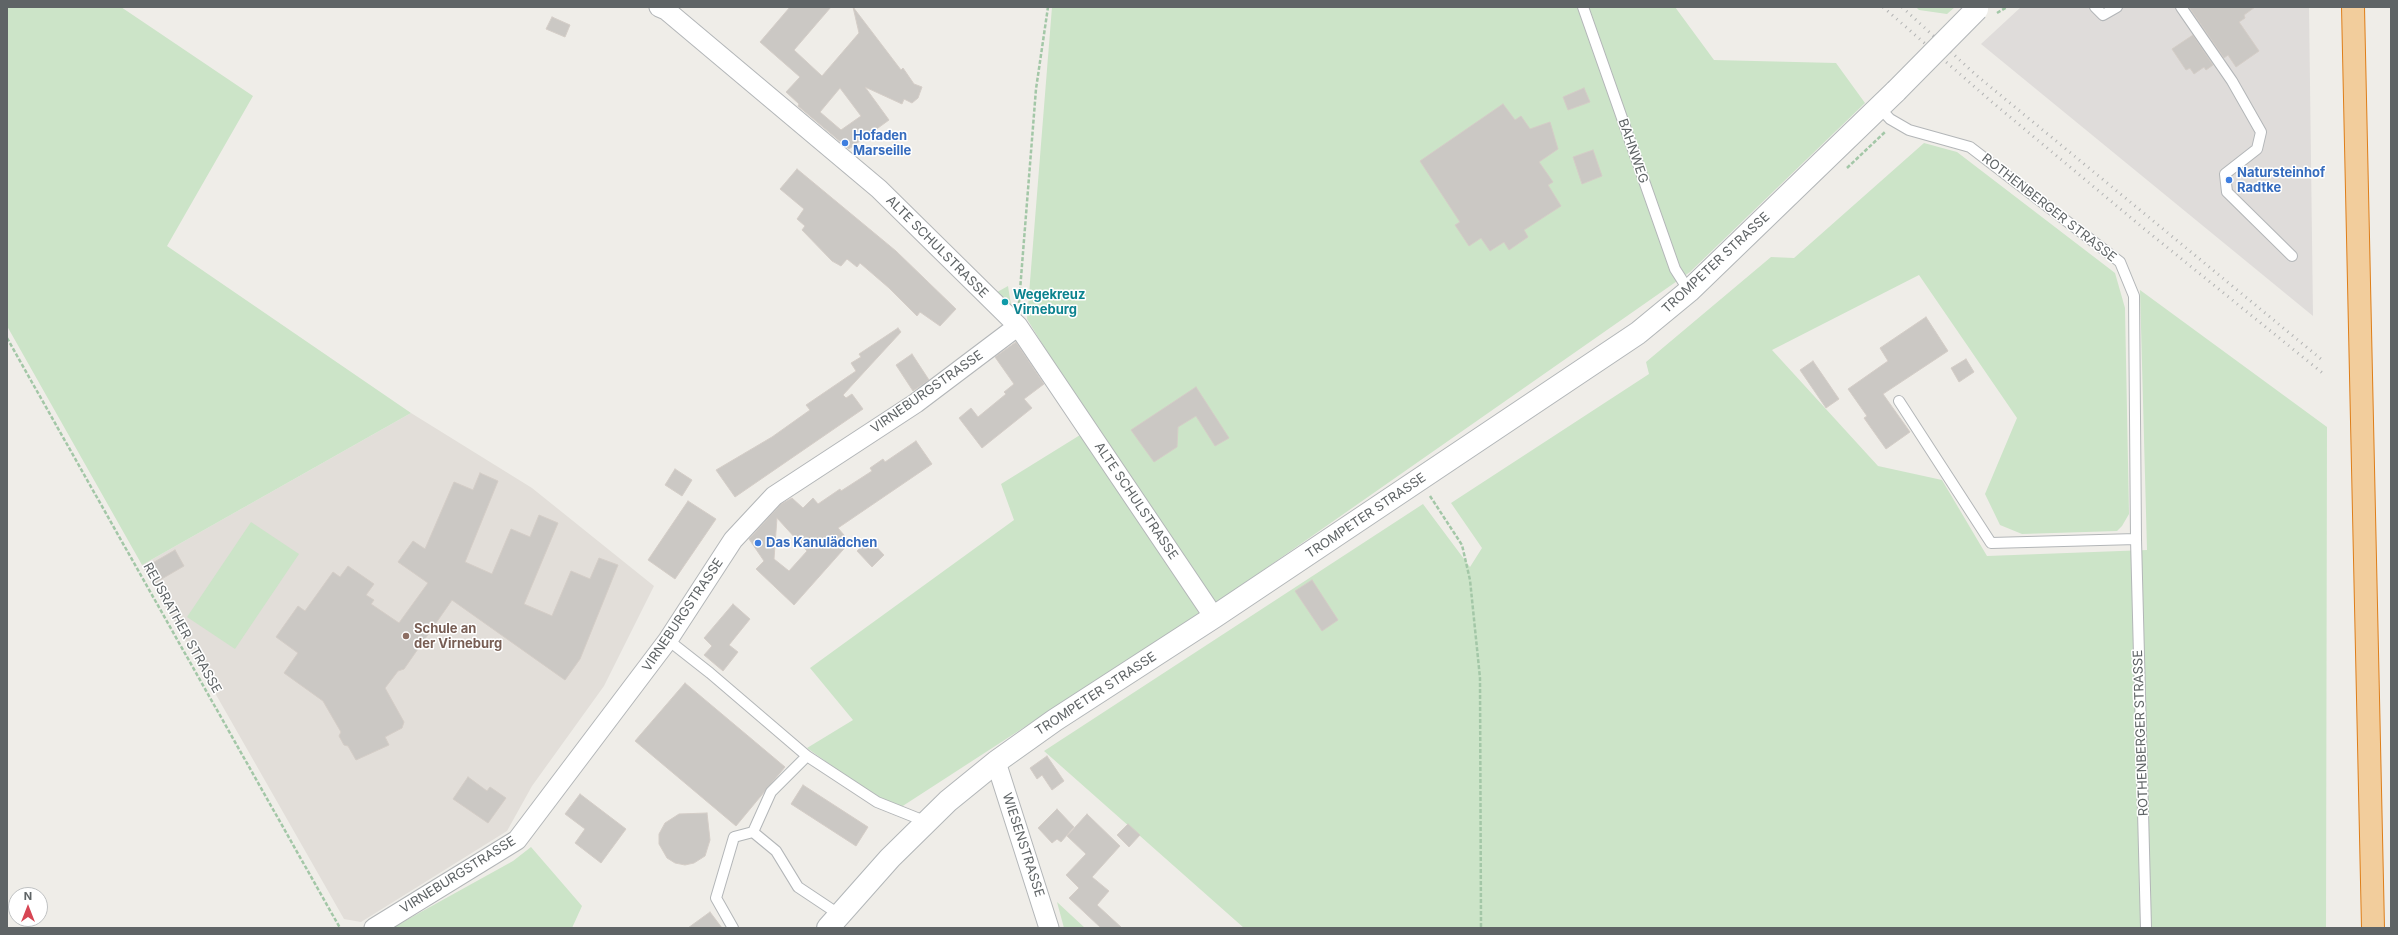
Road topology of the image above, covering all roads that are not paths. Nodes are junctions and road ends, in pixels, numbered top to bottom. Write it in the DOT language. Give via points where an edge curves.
graph roads {
  1 [pos="658,7"];
  2 [pos="1583,7"];
  3 [pos="2095,7"];
  4 [pos="2117,7"];
  5 [pos="2181,7"];
  6 [pos="2353,7"];
  7 [pos="1979,8"];
  8 [pos="1880,108"];
  9 [pos="2292,256"];
  10 [pos="1689,291"];
  11 [pos="1018,326"];
  12 [pos="1899,401"];
  13 [pos="2136,539"];
  14 [pos="1214,617"];
  15 [pos="668,640"];
  16 [pos="807,756"];
  17 [pos="996,762"];
  18 [pos="927,822"];
  19 [pos="753,832"];
  20 [pos="834,921"];
  21 [pos="374,928"];
  22 [pos="733,928"];
  23 [pos="1049,928"];
  24 [pos="2146,928"];
  25 [pos="2373,928"];
  1 -- 11 [label="street, ALTE SCHULSTRASSE" via="666,10 879,189"];
  2 -- 10 [label="lane, BAHNWEG" via="1675,269"];
  3 -- 4 [label="lane" via="2103,15"];
  5 -- 9 [label="lane" via="2232,81 2261,132 2257,149 2225,174 2227,192"];
  6 -- 25 [label="highway"];
  7 -- 8 [label="main road, TROMPETER STRASSE, bridge"];
  8 -- 10 [label="main road, TROMPETER STRASSE"];
  8 -- 13 [label="lane, ROTHENBERGER STRASSE" via="1890,119 1909,130 1970,147 2120,262 2134,296"];
  10 -- 14 [label="main road, TROMPETER STRASSE" via="1638,332"];
  11 -- 14 [label="street, ALTE SCHULSTRASSE"];
  11 -- 15 [label="street, VIRNEBURGSTRASSE" via="916,403 774,496 733,540"];
  12 -- 13 [label="lane" via="1991,543"];
  13 -- 24 [label="lane, ROTHENBERGER STRASSE"];
  14 -- 17 [label="main road, TROMPETER STRASSE" via="1055,720"];
  15 -- 16 [label="lane"];
  15 -- 21 [label="street, VIRNEBURGSTRASSE" via="517,840"];
  16 -- 18 [label="lane" via="877,802"];
  16 -- 19 [label="lane" via="771,792"];
  17 -- 18 [label="main road, TROMPETER STRASSE"];
  17 -- 23 [label="street, WIESENSTRASSE"];
  18 -- 20 [label="main road, TROMPETER STRASSE" via="890,858"];
  19 -- 20 [label="lane" via="776,851 798,887"];
  19 -- 22 [label="lane" via="734,837 716,898"];
}
